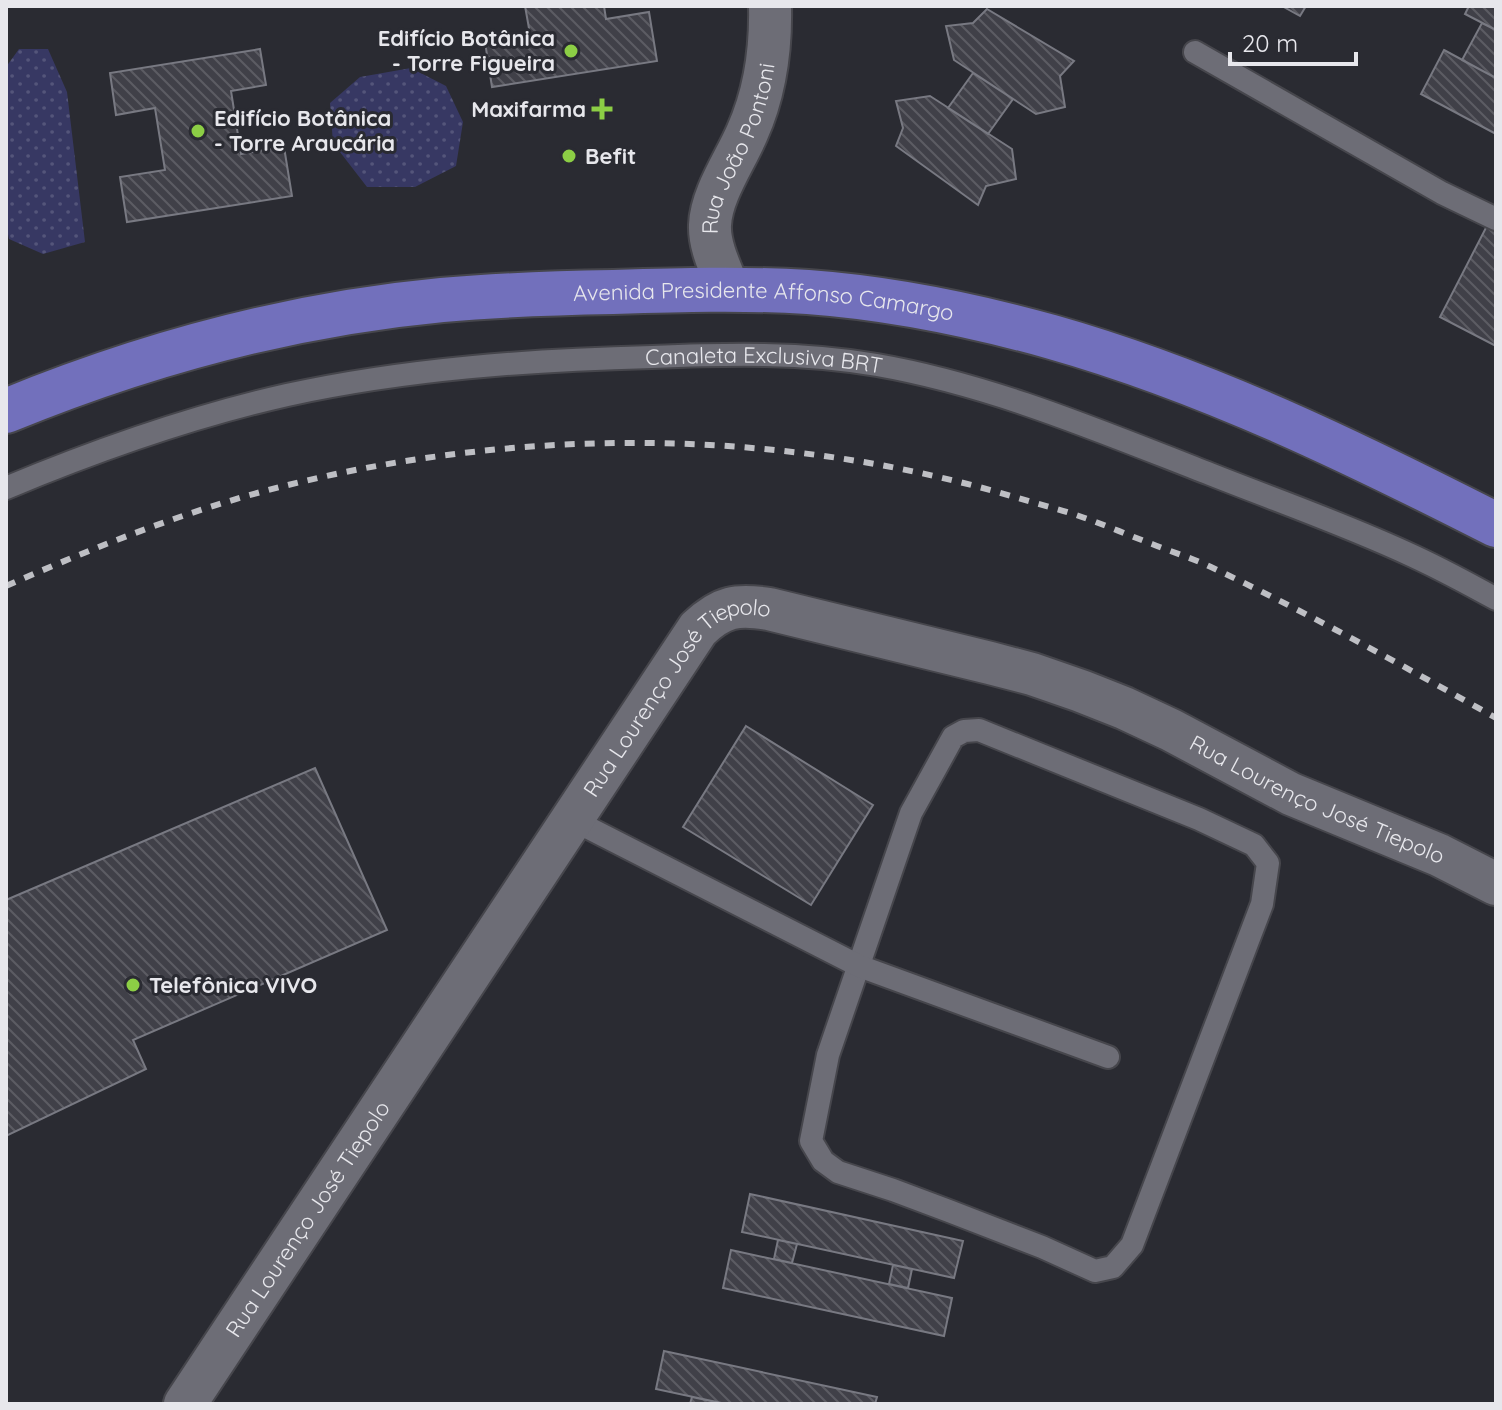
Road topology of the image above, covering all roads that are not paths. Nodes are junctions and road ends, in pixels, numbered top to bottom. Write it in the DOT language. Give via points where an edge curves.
graph roads {
  1 [pos="770,6"];
  2 [pos="1195,52"];
  3 [pos="1496,219"];
  4 [pos="729,290"];
  5 [pos="6,411"];
  6 [pos="6,488"];
  7 [pos="1496,525"];
  8 [pos="1496,599"];
  9 [pos="573,820"];
  10 [pos="1496,884"];
  11 [pos="859,966"];
  12 [pos="1108,1057"];
  13 [pos="185,1404"];
  1 -- 4 [label="street, Rua João Pontoni" via="760,100 714,202 709,225"];
  2 -- 3 [label="lane"];
  4 -- 5 [label="main road, Avenida Presidente Affonso Camargo" via="522,294 349,313 188,348"];
  4 -- 7 [label="main road, Avenida Presidente Affonso Camargo" via="809,292 968,316 1128,360 1204,388"];
  6 -- 8 [label="lane, Canaleta Exclusiva BRT" via="215,413 368,381 469,367 604,358 824,358 880,365 1005,397 1413,555"];
  9 -- 10 [label="street, Rua Lourenço José Tiepolo" via="698,629 728,608 747,606 990,663 1081,691 1171,730 1291,794"];
  9 -- 11 [label="lane"];
  9 -- 13 [label="street, Rua Lourenço José Tiepolo"];
  11 -- 11 [label="lane" via="911,813 953,737 964,731 979,730 1199,819 1254,845 1268,863 1262,904 1132,1245 1113,1267 1095,1271 935,1205 838,1172 823,1161 811,1141 828,1055"];
  11 -- 12 [label="lane"];
}
